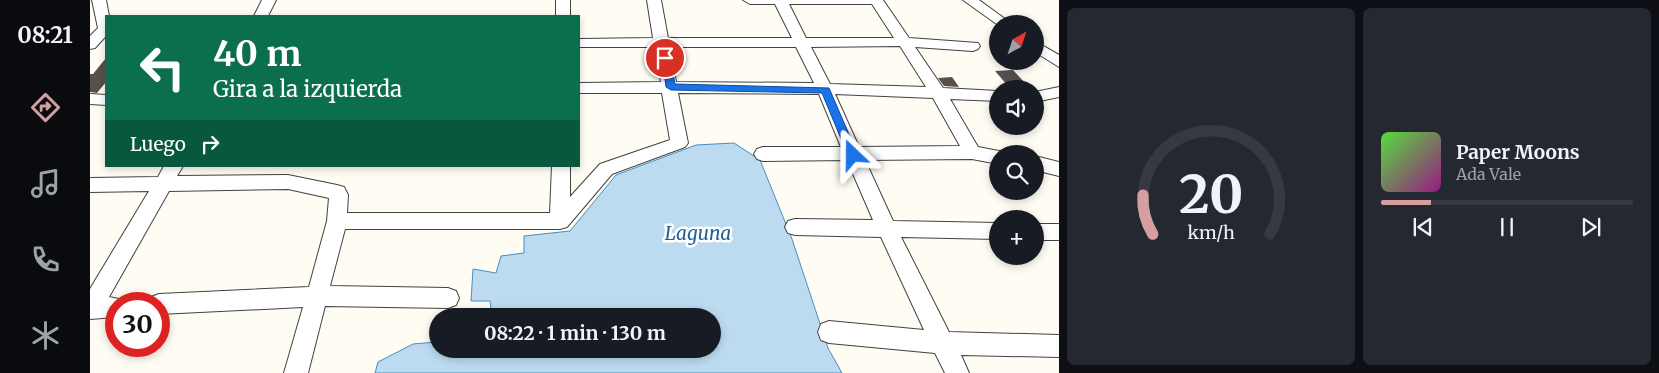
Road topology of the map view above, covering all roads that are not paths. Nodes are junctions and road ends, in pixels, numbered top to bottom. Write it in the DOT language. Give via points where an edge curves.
graph roads {
  1 [pos="99,0"];
  2 [pos="269,0"];
  3 [pos="563,0"];
  4 [pos="654,0"];
  5 [pos="750,0"];
  6 [pos="876,0"];
  7 [pos="970,0"];
  8 [pos="780,1"];
  9 [pos="262,15"];
  10 [pos="563,15"];
  11 [pos="992,15"];
  12 [pos="105,25"];
  13 [pos="105,30"];
  14 [pos="801,42"];
  15 [pos="903,42"];
  16 [pos="580,43"];
  17 [pos="662,43"];
  18 [pos="90,45"];
  19 [pos="973,46"];
  20 [pos="1044,51"];
  21 [pos="1059,62"];
  22 [pos="671,87"];
  23 [pos="580,88"];
  24 [pos="825,90"];
  25 [pos="938,92"];
  26 [pos="1059,92"];
  27 [pos="989,95"];
  28 [pos="1044,95"];
  29 [pos="90,100"];
  30 [pos="105,100"];
  31 [pos="972,152"];
  32 [pos="763,154"];
  33 [pos="853,155"];
  34 [pos="989,155"];
  35 [pos="1044,165"];
  36 [pos="561,167"];
  37 [pos="1059,169"];
  38 [pos="170,174"];
  39 [pos="291,174"];
  40 [pos="90,184"];
  41 [pos="337,221"];
  42 [pos="560,221"];
  43 [pos="795,228"];
  44 [pos="887,229"];
  45 [pos="989,231"];
  46 [pos="1044,232"];
  47 [pos="1059,232"];
  48 [pos="317,296"];
  49 [pos="448,298"];
  50 [pos="170,303"];
  51 [pos="105,307"];
  52 [pos="90,308"];
  53 [pos="829,332"];
  54 [pos="942,343"];
  55 [pos="1059,346"];
  56 [pos="296,373"];
  57 [pos="956,373"];
  1 -- 12 [label="street"];
  2 -- 9 [label="street"];
  3 -- 10 [label="street"];
  4 -- 17 [label="street"];
  5 -- 8 [label="street"];
  6 -- 8 [label="street"];
  6 -- 15 [label="street"];
  7 -- 11 [label="street"];
  8 -- 14 [label="street"];
  13 -- 18 [label="street"];
  14 -- 15 [label="street"];
  14 -- 17 [label="street"];
  14 -- 24 [label="street"];
  15 -- 19 [label="street"];
  15 -- 25 [label="street"];
  16 -- 17 [label="street"];
  17 -- 22 [label="street"];
  20 -- 21 [label="street"];
  22 -- 23 [label="street"];
  22 -- 24 [label="street"];
  22 -- 42 [label="street" via="679,143 606,169"];
  24 -- 25 [label="street"];
  24 -- 33 [label="street"];
  25 -- 27 [label="street"];
  25 -- 31 [label="street"];
  26 -- 28 [label="street"];
  29 -- 30 [label="street"];
  31 -- 33 [label="street"];
  31 -- 34 [label="street"];
  32 -- 33 [label="street"];
  33 -- 44 [label="street"];
  35 -- 37 [label="street"];
  36 -- 42 [label="street"];
  38 -- 39 [label="street"];
  38 -- 40 [label="street"];
  38 -- 52 [label="street"];
  39 -- 41 [label="street" via="335,190 339,195"];
  41 -- 42 [label="street"];
  41 -- 48 [label="street"];
  43 -- 44 [label="street"];
  44 -- 45 [label="street"];
  44 -- 54 [label="street"];
  46 -- 47 [label="street"];
  48 -- 49 [label="street"];
  48 -- 50 [label="street"];
  48 -- 56 [label="street"];
  51 -- 52 [label="street"];
  53 -- 54 [label="street"];
  54 -- 55 [label="street"];
  54 -- 57 [label="street"];
}
